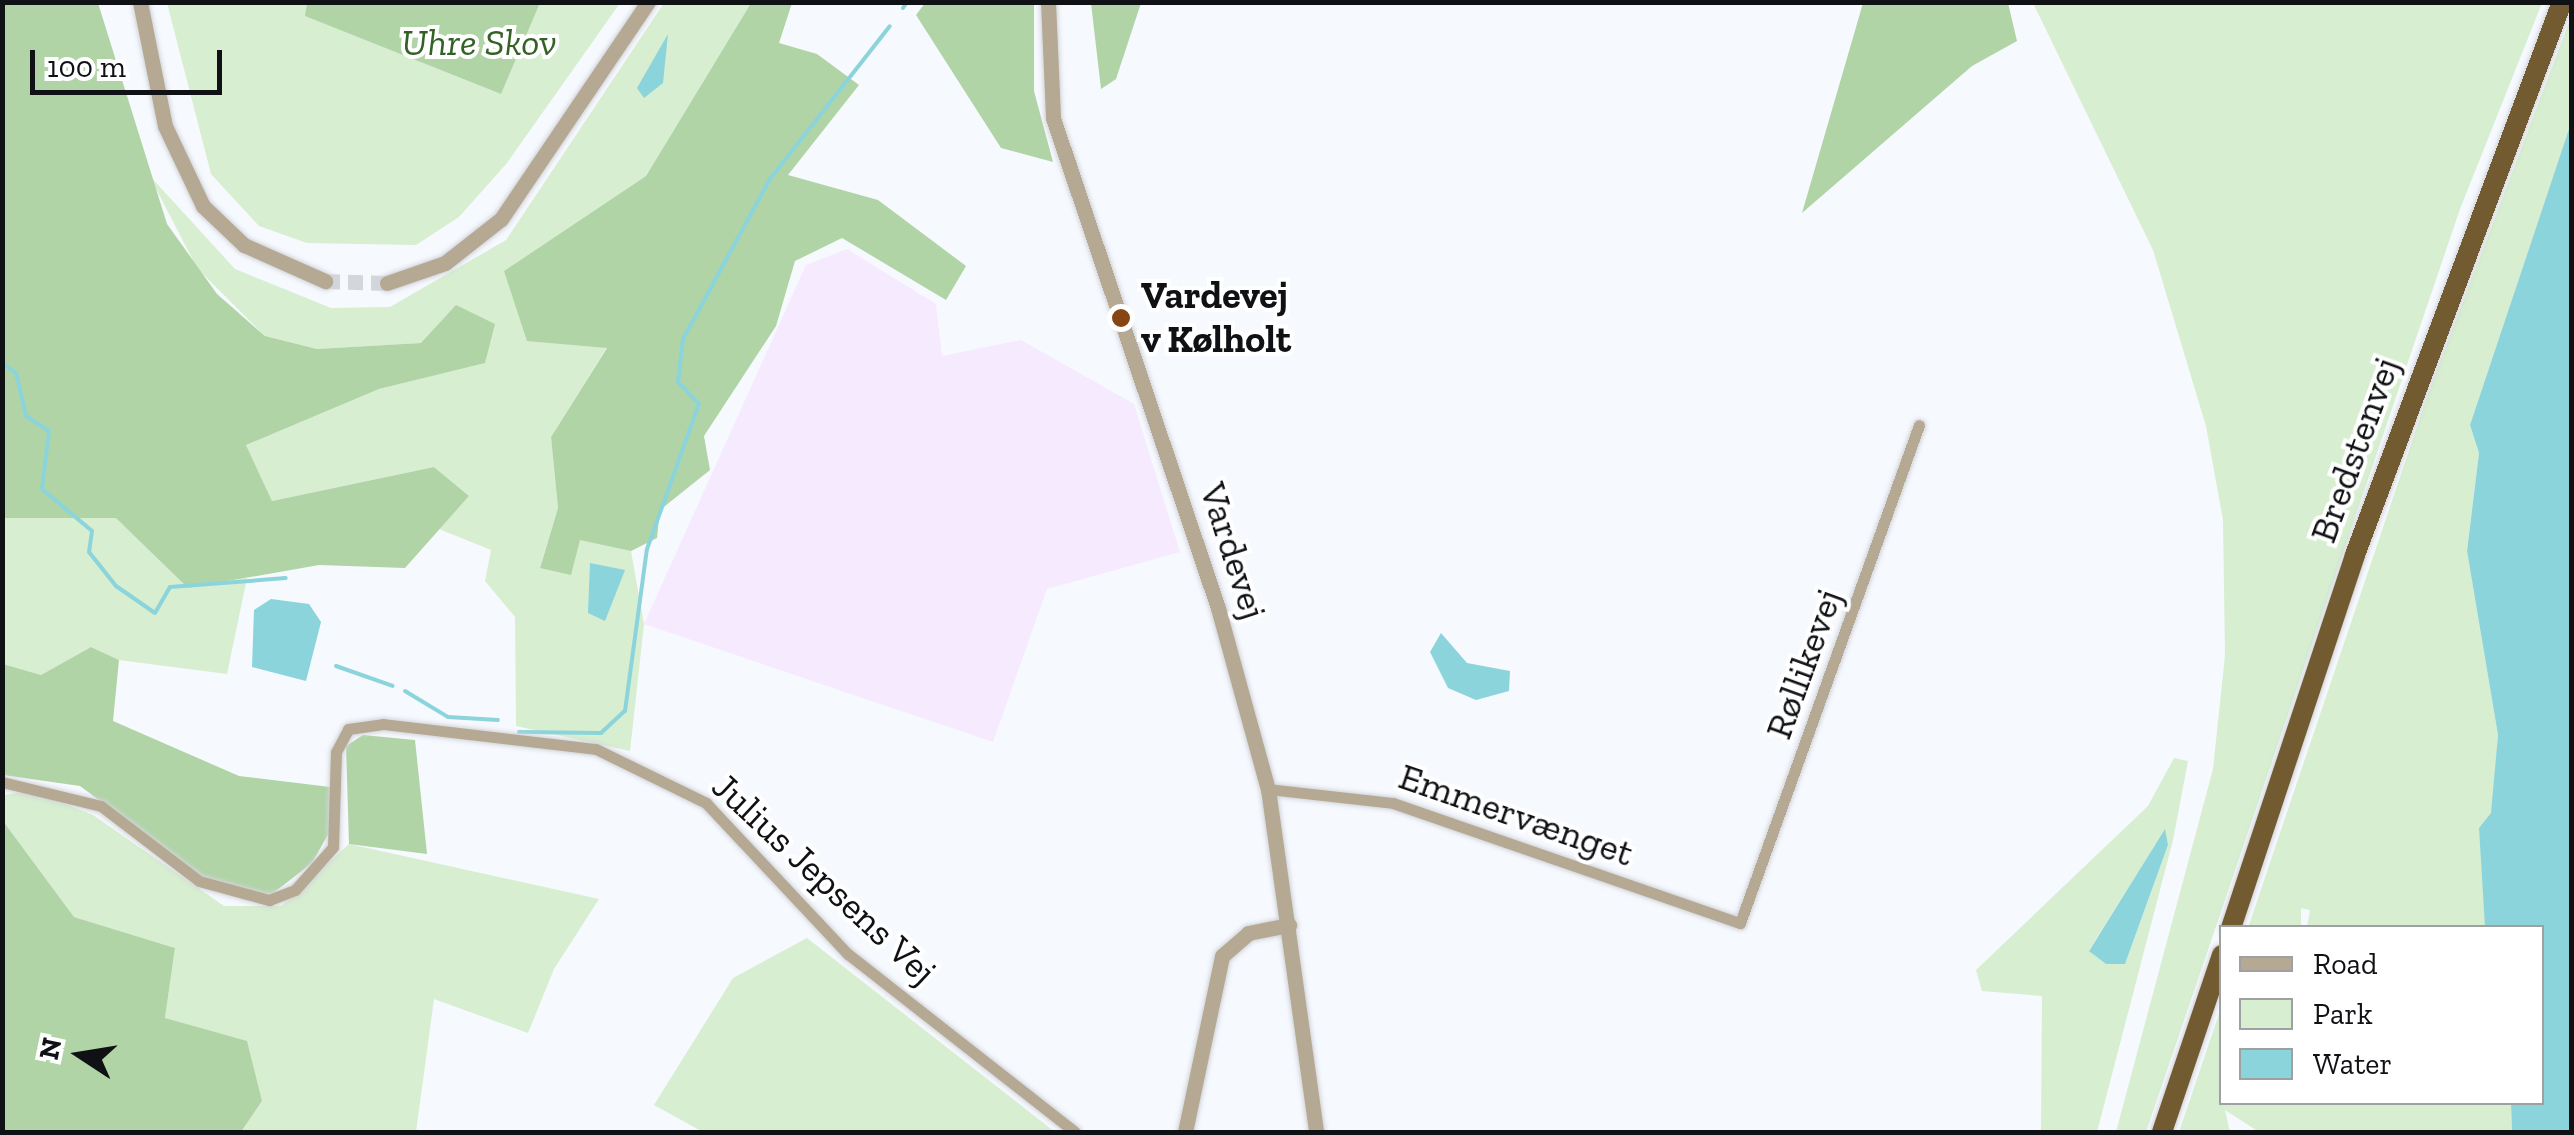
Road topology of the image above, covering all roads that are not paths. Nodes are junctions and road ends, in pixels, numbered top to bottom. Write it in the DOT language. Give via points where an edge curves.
graph roads {
  1 [pos="140,2"];
  2 [pos="648,2"];
  3 [pos="1048,2"];
  4 [pos="2562,2"];
  5 [pos="324,282"];
  6 [pos="388,283"];
  7 [pos="1920,424"];
  8 [pos="2,782"];
  9 [pos="1268,789"];
  10 [pos="1740,923"];
  11 [pos="1289,925"];
  12 [pos="2231,925"];
  13 [pos="2219,964"];
  14 [pos="1074,1132"];
  15 [pos="1185,1132"];
  16 [pos="1316,1132"];
  17 [pos="2162,1132"];
  1 -- 5 [label="street" via="169,139 203,206 244,245"];
  2 -- 6 [label="street" via="501,219 445,263"];
  3 -- 9 [label="street, Vardevej" via="1053,118 1218,608"];
  4 -- 12 [label="highway, Bredstenvej" via="2374,502"];
  7 -- 10 [label="street, Røllikevej"];
  8 -- 14 [label="street, Julius Jepsens Vej" via="101,806 199,881 269,900 295,890 334,847 336,752 348,729 382,724 605,752 706,803 848,954"];
  9 -- 10 [label="street, Emmervænget" via="1392,803"];
  9 -- 11 [label="street, Vardevej"];
  11 -- 15 [label="street" via="1248,933 1222,956"];
  11 -- 16 [label="street, Vardevej"];
  13 -- 17 [label="highway"];
}
